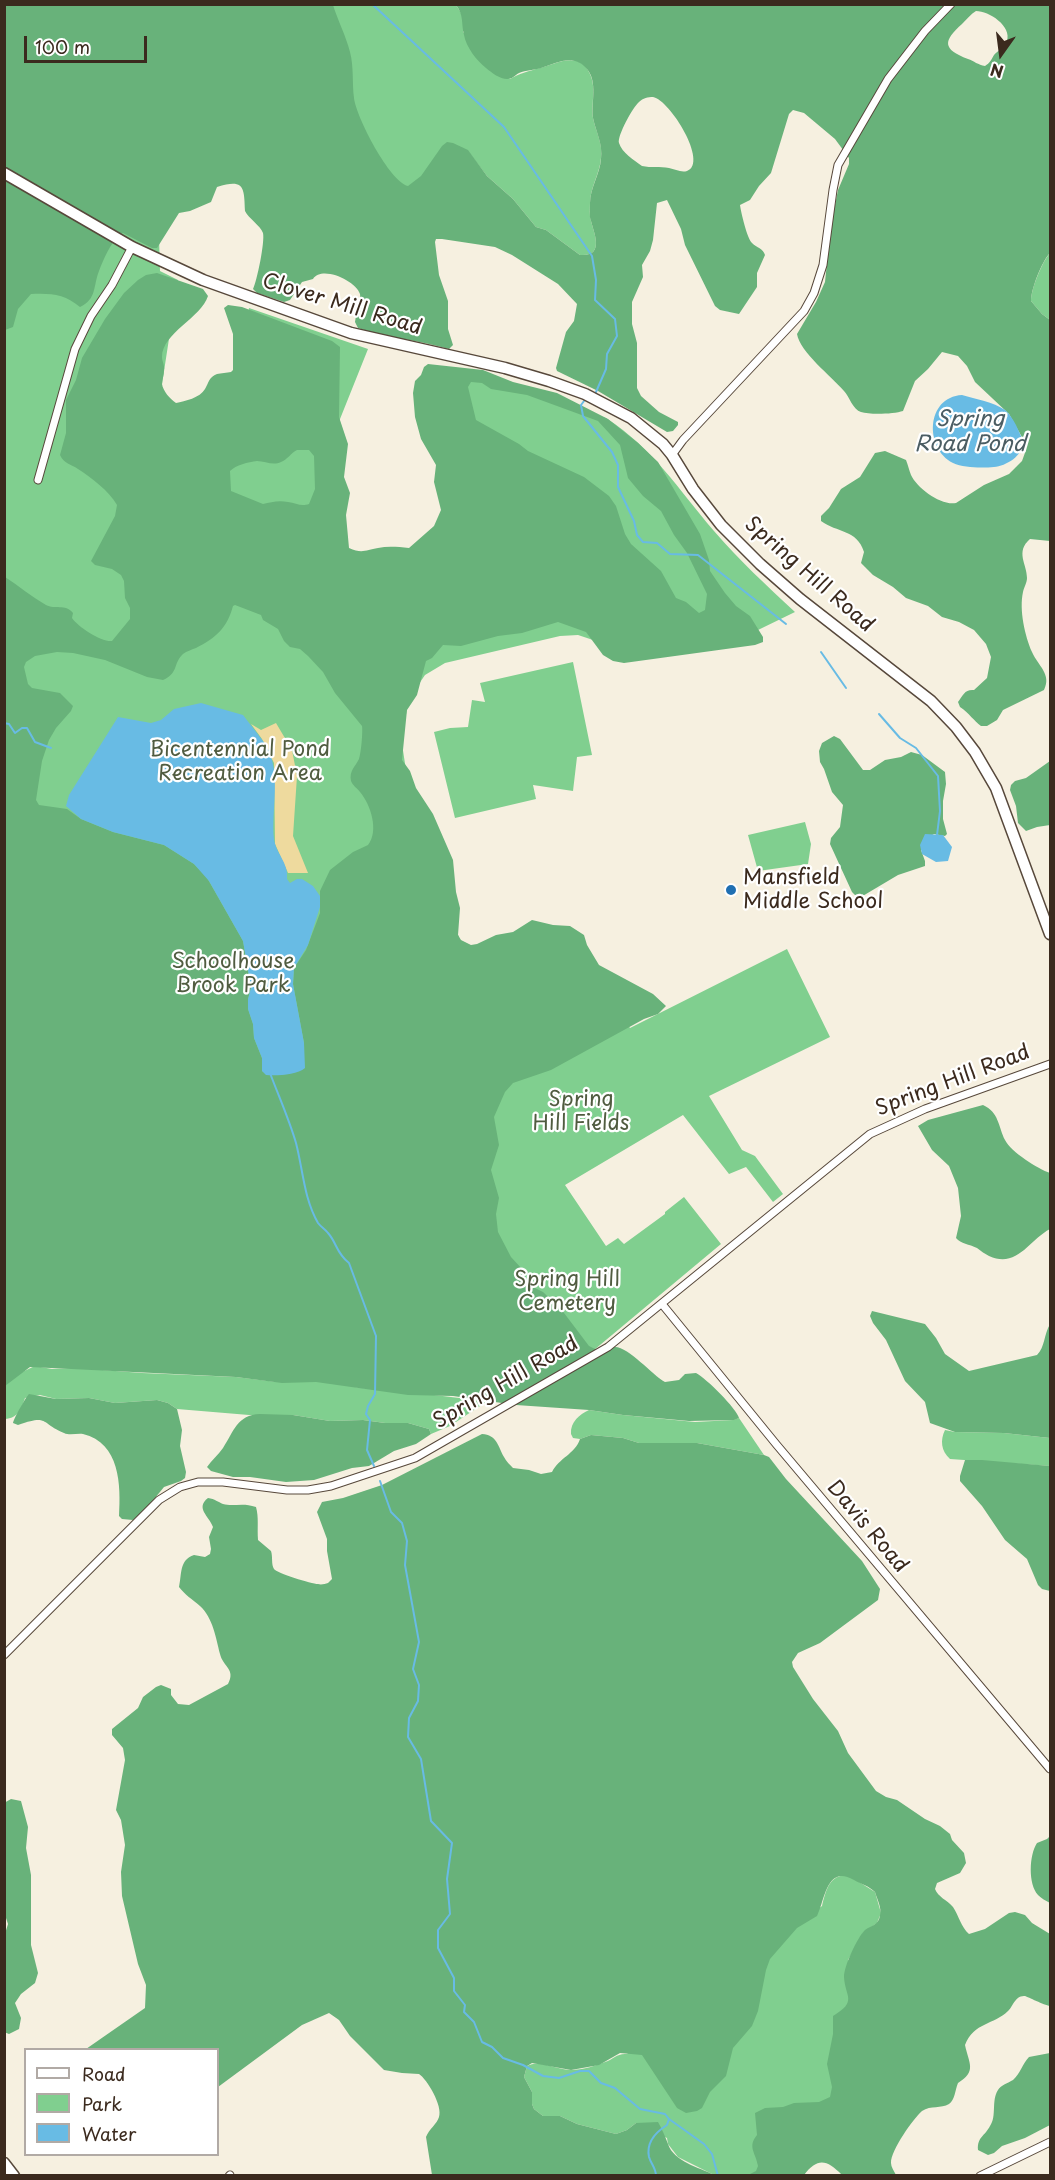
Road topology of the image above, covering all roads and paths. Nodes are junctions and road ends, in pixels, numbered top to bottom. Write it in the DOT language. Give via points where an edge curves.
graph roads {
  1 [pos="951,4"];
  2 [pos="4,173"];
  3 [pos="132,247"];
  4 [pos="672,455"];
  5 [pos="38,480"];
  6 [pos="1050,934"];
  7 [pos="1050,1064"];
  8 [pos="662,1304"];
  9 [pos="4,1654"];
  10 [pos="1050,1769"];
  11 [pos="1050,2142"];
  12 [pos="4,2163"];
  13 [pos="14,2175"];
  14 [pos="980,2175"];
  1 -- 4 [label="street" via="888,79 838,165 823,265 804,311"];
  2 -- 3 [label="street, Clover Mill Road"];
  3 -- 4 [label="street, Clover Mill Road" via="203,280 351,333 505,368 585,394 631,418"];
  3 -- 5 [label="street" via="79,341"];
  4 -- 6 [label="street, Spring Hill Road" via="721,525 760,564 931,701 956,727 996,788"];
  7 -- 8 [label="street, Spring Hill Road" via="925,1109 870,1134"];
  8 -- 9 [label="street, Spring Hill Road" via="608,1347 415,1458 308,1490 223,1482 180,1487 159,1500"];
  8 -- 10 [label="street, Davis Road"];
  11 -- 14 [label="street"];
  12 -- 13 [label="street"];
}
